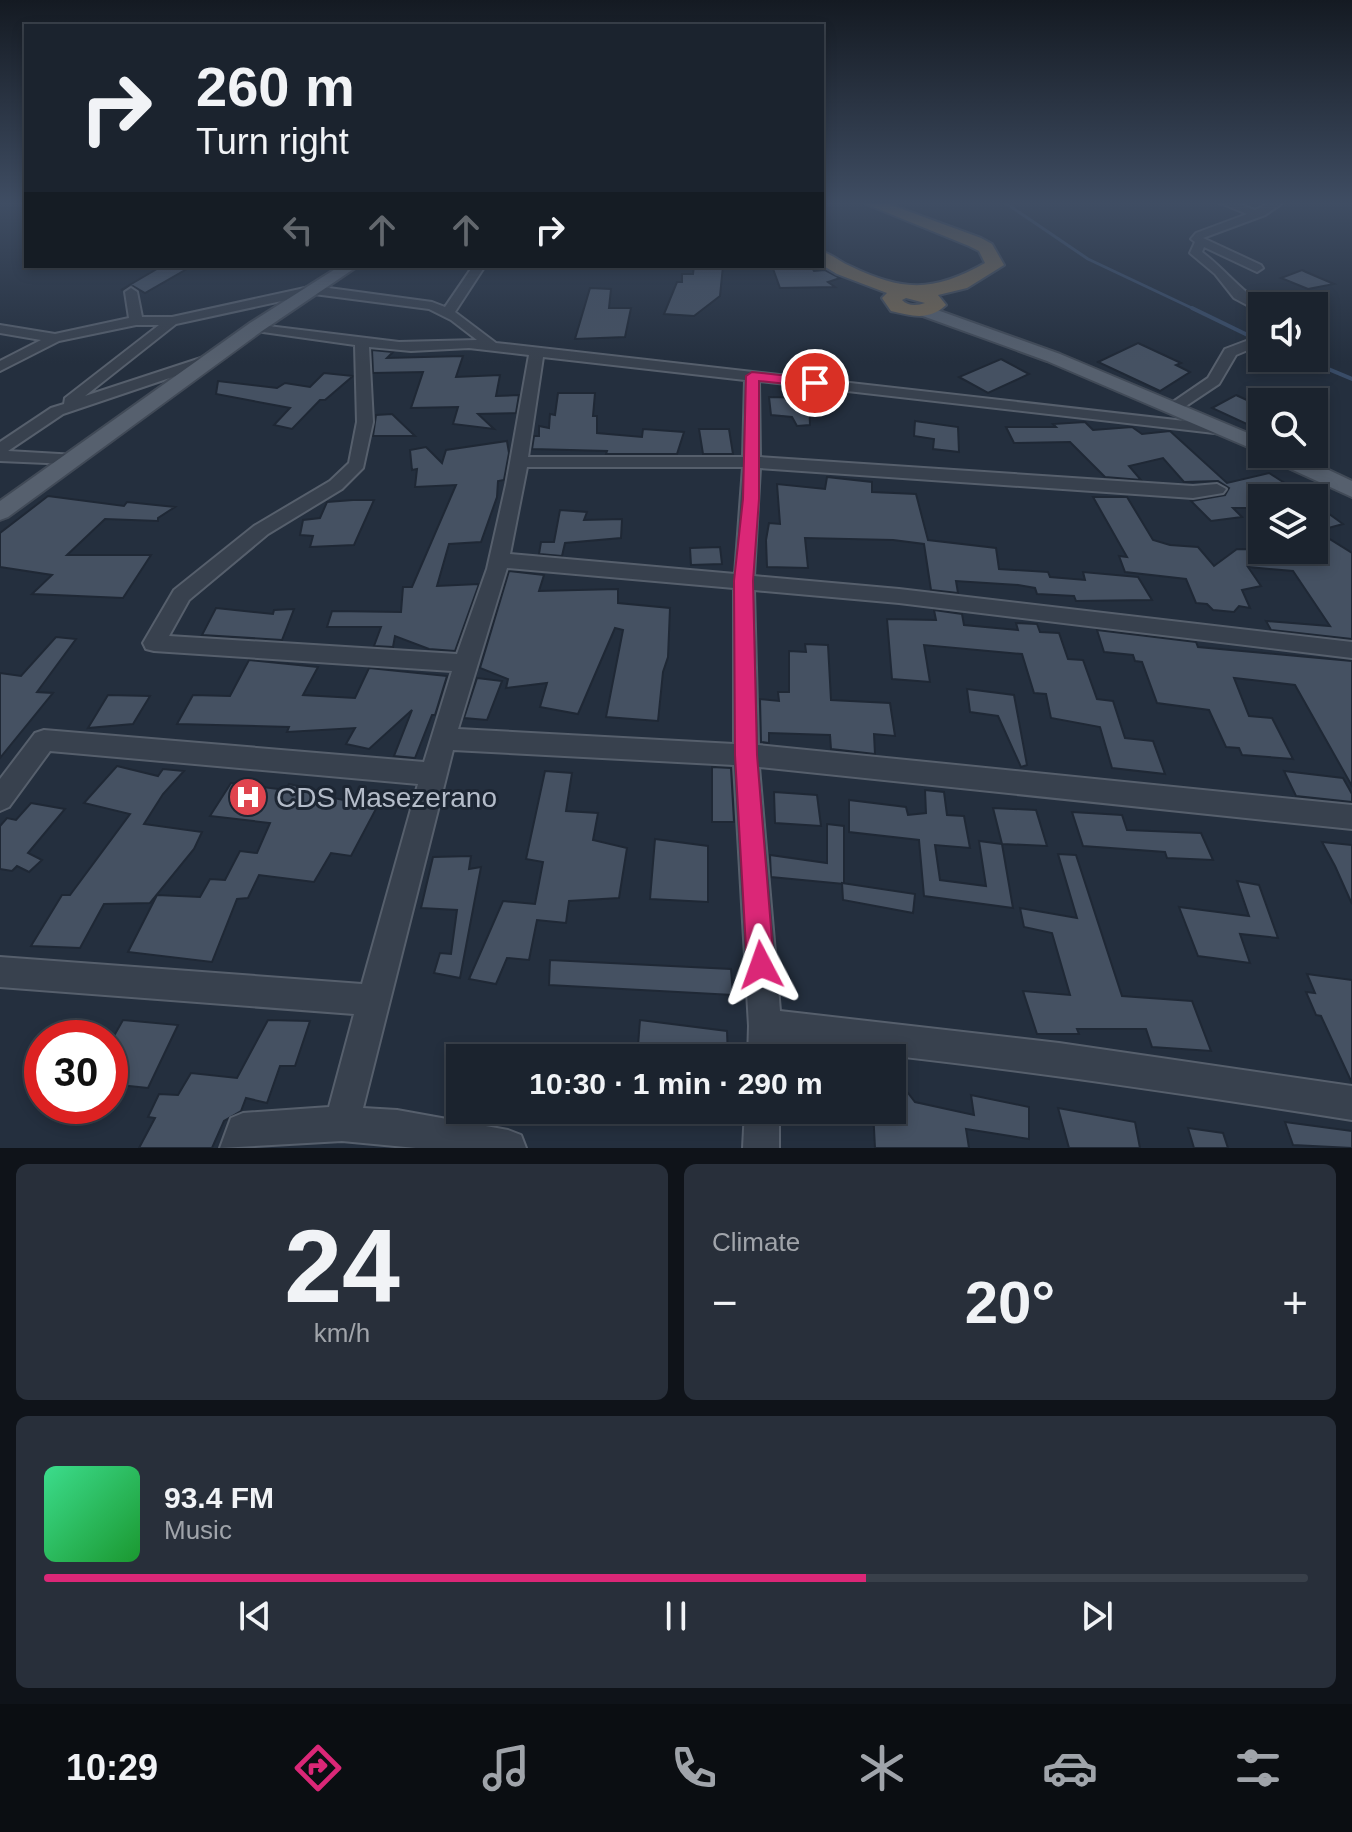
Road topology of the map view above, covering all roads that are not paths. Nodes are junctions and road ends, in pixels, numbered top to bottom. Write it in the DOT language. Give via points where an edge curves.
graph roads {
  1 [pos="990,256"];
  2 [pos="1199,256"];
  3 [pos="1231,256"];
  4 [pos="824,258"];
  5 [pos="347,268"];
  6 [pos="478,268"];
  7 [pos="1257,268"];
  8 [pos="314,290"];
  9 [pos="131,292"];
  10 [pos="918,300"];
  11 [pos="1248,301"];
  12 [pos="448,312"];
  13 [pos="136,321"];
  14 [pos="172,321"];
  15 [pos="256,327"];
  16 [pos="0,329"];
  17 [pos="55,338"];
  18 [pos="362,340"];
  19 [pos="1248,345"];
  20 [pos="492,347"];
  21 [pos="537,351"];
  22 [pos="212,359"];
  23 [pos="0,367"];
  24 [pos="752,376"];
  25 [pos="1175,407"];
  26 [pos="57,411"];
  27 [pos="1223,429"];
  28 [pos="1248,441"];
  29 [pos="0,449"];
  30 [pos="0,456"];
  31 [pos="70,459"];
  32 [pos="519,462"];
  33 [pos="752,462"];
  34 [pos="1306,468"];
  35 [pos="1217,489"];
  36 [pos="1352,490"];
  37 [pos="0,512"];
  38 [pos="498,560"];
  39 [pos="744,581"];
  40 [pos="1352,650"];
  41 [pos="465,663"];
  42 [pos="443,739"];
  43 [pos="746,755"];
  44 [pos="432,774"];
  45 [pos="0,799"];
  46 [pos="1352,817"];
  47 [pos="0,972"];
  48 [pos="373,1000"];
  49 [pos="764,1042"];
  50 [pos="1352,1103"];
  51 [pos="342,1124"];
  52 [pos="762,1124"];
  53 [pos="238,1148"];
  54 [pos="508,1148"];
  55 [pos="761,1148"];
  1 -- 10 [label="highway" via="995,265"];
  2 -- 11 [label="street"];
  3 -- 7 [label="street"];
  4 -- 10 [label="highway" via="870,287"];
  5 -- 8 [label="main road"];
  6 -- 12 [label="street"];
  8 -- 12 [label="street" via="400,300"];
  8 -- 14 [label="street"];
  8 -- 15 [label="main road"];
  9 -- 13 [label="street"];
  10 -- 25 [label="main road"];
  12 -- 20 [label="street"];
  13 -- 14 [label="street"];
  13 -- 17 [label="street"];
  14 -- 26 [label="street"];
  15 -- 18 [label="street"];
  15 -- 22 [label="main road"];
  16 -- 17 [label="street"];
  17 -- 23 [label="street"];
  18 -- 20 [label="street" via="400,347 471,342"];
  18 -- 41 [label="street" via="365,422 357,464 336,485 261,530 181,595 154,643"];
  19 -- 25 [label="street" via="1230,352 1214,381"];
  20 -- 21 [label="street"];
  21 -- 24 [label="street"];
  21 -- 32 [label="street"];
  22 -- 26 [label="street"];
  22 -- 31 [label="main road"];
  24 -- 27 [label="street"];
  24 -- 33 [label="street"];
  25 -- 27 [label="main road"];
  26 -- 29 [label="street"];
  27 -- 28 [label="main road"];
  30 -- 31 [label="street"];
  31 -- 37 [label="main road"];
  32 -- 33 [label="street"];
  32 -- 38 [label="street"];
  33 -- 35 [label="street" via="1193,492"];
  33 -- 39 [label="street"];
  34 -- 36 [label="main road"];
  38 -- 39 [label="street"];
  38 -- 41 [label="street"];
  39 -- 40 [label="street"];
  39 -- 43 [label="street"];
  41 -- 42 [label="street"];
  42 -- 43 [label="street"];
  42 -- 44 [label="street"];
  43 -- 46 [label="street"];
  43 -- 49 [label="street"];
  44 -- 45 [label="street" via="44,740"];
  44 -- 48 [label="street"];
  47 -- 48 [label="street"];
  48 -- 51 [label="street"];
  49 -- 50 [label="street" via="899,1038"];
  51 -- 53 [label="street" via="243,1130"];
  51 -- 54 [label="street" via="397,1127"];
  52 -- 55 [label="street"];
}
